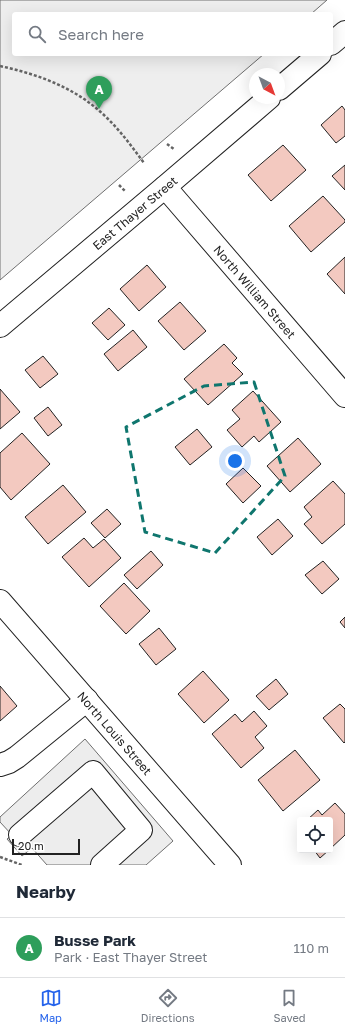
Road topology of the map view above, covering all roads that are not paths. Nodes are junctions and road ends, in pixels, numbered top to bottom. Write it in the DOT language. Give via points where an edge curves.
graph roads {
  1 [pos="345,32"];
  2 [pos="333,42"];
  3 [pos="318,56"];
  4 [pos="285,84"];
  5 [pos="262,104"];
  6 [pos="165,187"];
  7 [pos="0,326"];
  8 [pos="345,396"];
  9 [pos="0,601"];
  10 [pos="87,700"];
  11 [pos="0,765"];
  12 [pos="20,835"];
  13 [pos="102,865"];
  14 [pos="230,865"];
  1 -- 2 [label="street"];
  3 -- 4 [label="street"];
  5 -- 6 [label="street, East Thayer Street"];
  6 -- 7 [label="street, East Thayer Street"];
  6 -- 8 [label="street, North William Street"];
  9 -- 10 [label="street, North Louis Street"];
  10 -- 11 [label="street" via="17,757"];
  10 -- 14 [label="street, North Louis Street"];
  12 -- 13 [label="street" via="93,772 141,830"];
}
